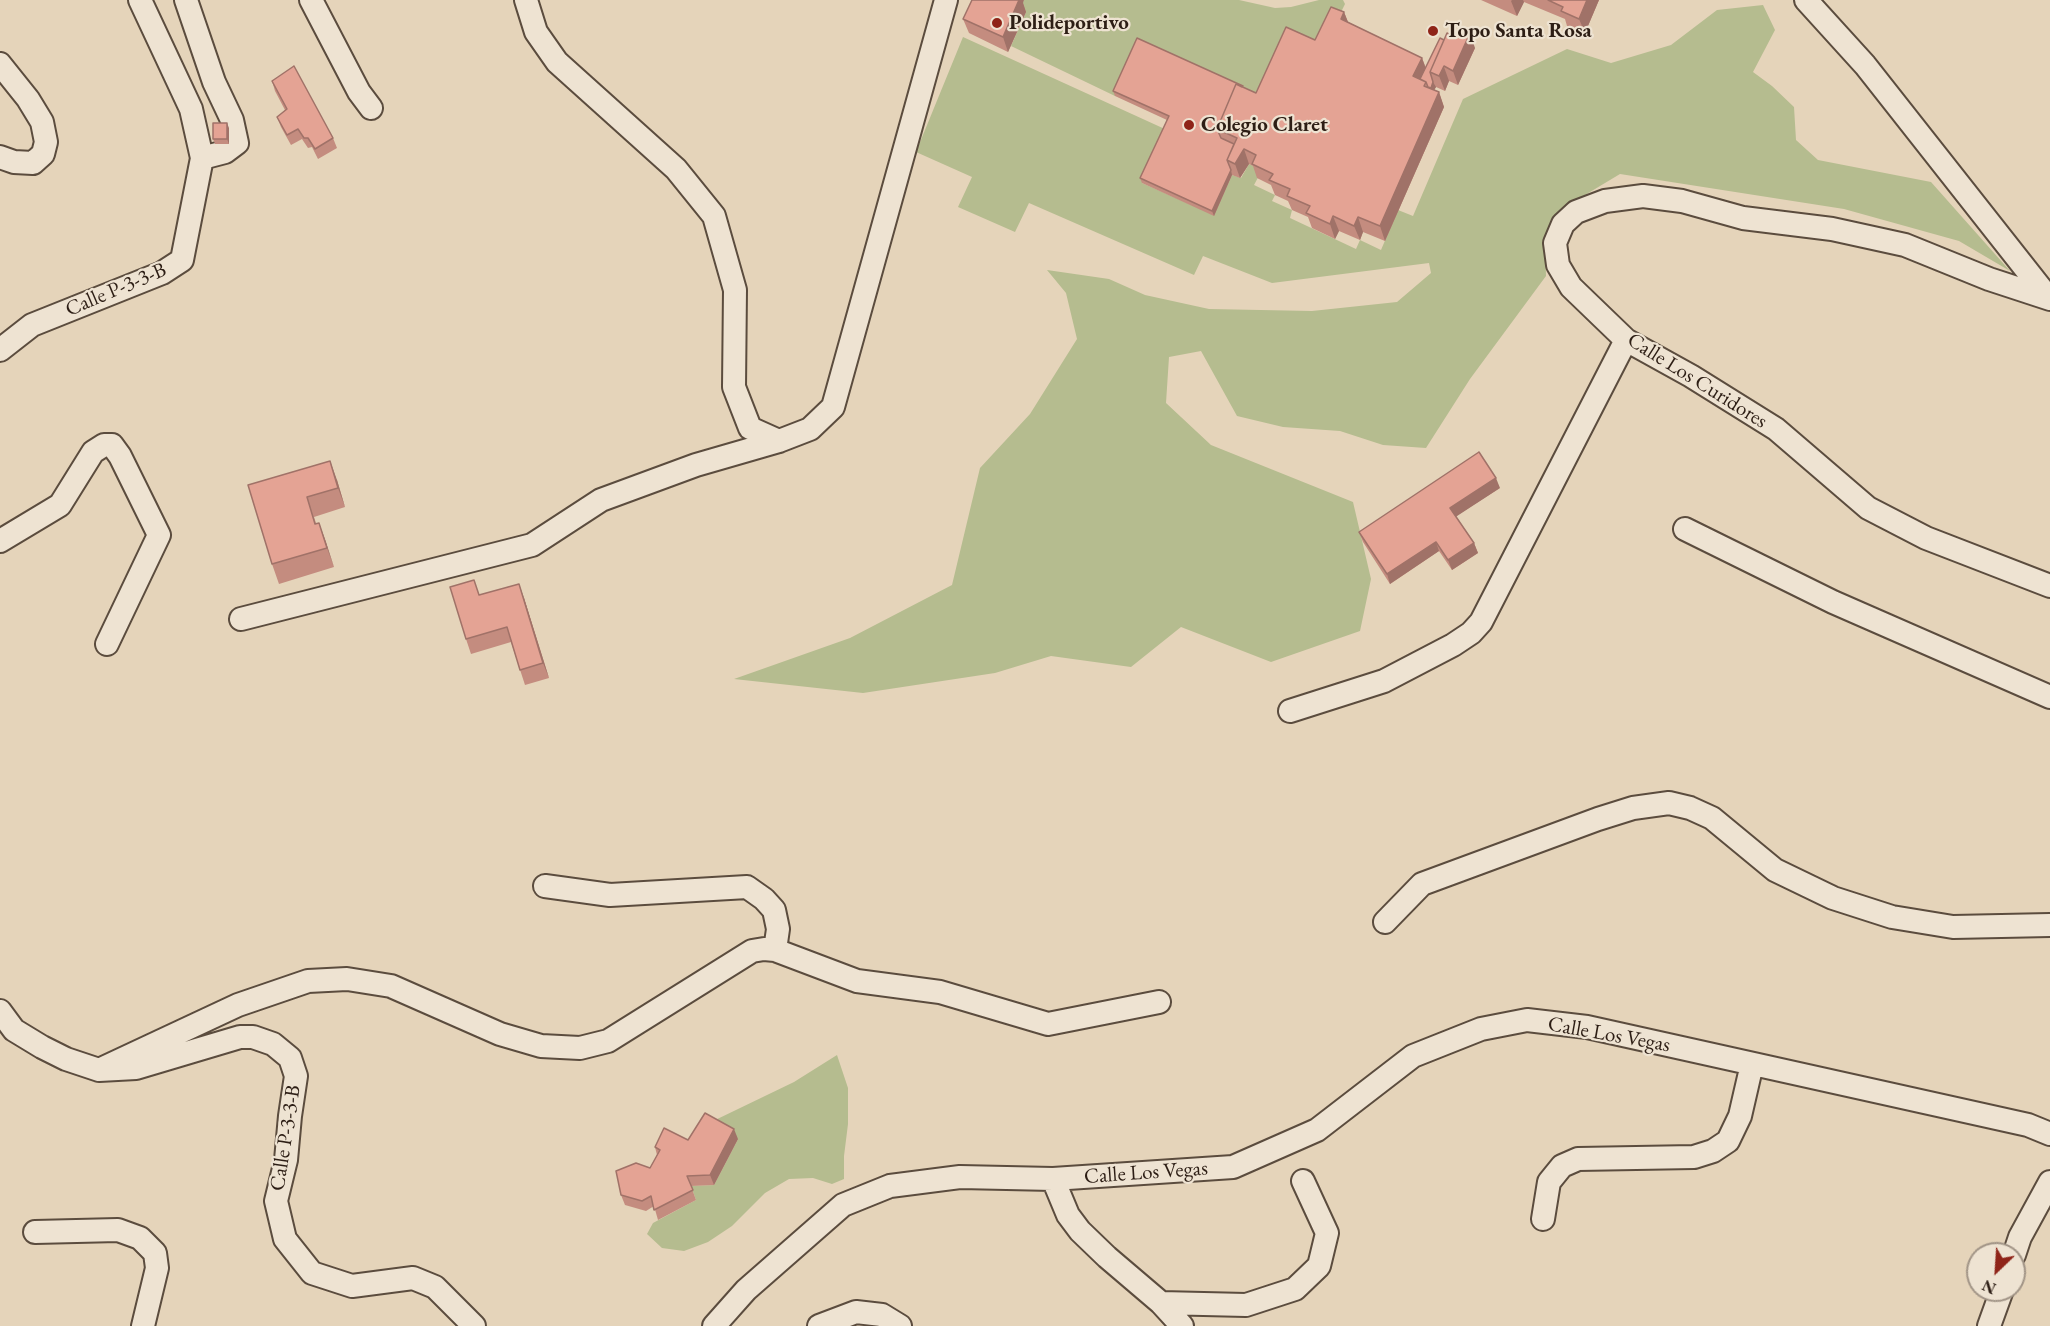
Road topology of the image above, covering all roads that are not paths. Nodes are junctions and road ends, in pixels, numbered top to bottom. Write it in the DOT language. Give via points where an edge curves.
graph roads {
  1 [pos="140,0"];
  2 [pos="186,0"];
  3 [pos="311,0"];
  4 [pos="526,0"];
  5 [pos="946,0"];
  6 [pos="1806,0"];
  7 [pos="0,64"];
  8 [pos="371,108"];
  9 [pos="0,157"];
  10 [pos="202,158"];
  11 [pos="2048,298"];
  12 [pos="1626,340"];
  13 [pos="0,350"];
  14 [pos="779,441"];
  15 [pos="1685,529"];
  16 [pos="0,541"];
  17 [pos="2050,586"];
  18 [pos="241,619"];
  19 [pos="107,644"];
  20 [pos="2050,697"];
  21 [pos="1290,711"];
  22 [pos="545,886"];
  23 [pos="1385,922"];
  24 [pos="2050,925"];
  25 [pos="775,950"];
  26 [pos="1159,1002"];
  27 [pos="0,1011"];
  28 [pos="1752,1064"];
  29 [pos="99,1070"];
  30 [pos="2050,1134"];
  31 [pos="1053,1179"];
  32 [pos="1303,1181"];
  33 [pos="2050,1182"];
  34 [pos="1543,1219"];
  35 [pos="34,1232"];
  36 [pos="2018,1242"];
  37 [pos="1998,1302"];
  38 [pos="1161,1303"];
  39 [pos="142,1326"];
  40 [pos="474,1326"];
  41 [pos="714,1326"];
  42 [pos="819,1326"];
  43 [pos="900,1326"];
  44 [pos="1182,1326"];
  45 [pos="1989,1326"];
  1 -- 10 [label="street, Calle P-3-3-B" via="191,109"];
  2 -- 10 [label="street" via="214,82 232,120 237,143 225,152"];
  3 -- 8 [label="street"];
  4 -- 14 [label="street" via="536,32 557,63 676,169 714,216 735,290 734,387 750,428"];
  5 -- 14 [label="street" via="833,407 810,429"];
  6 -- 11 [label="street" via="1865,65"];
  7 -- 9 [label="street" via="42,122 46,142 43,154 33,163"];
  10 -- 13 [label="street, Calle P-3-3-B" via="182,260 162,273 32,325"];
  11 -- 12 [label="street, Calle Los Curidores" via="1905,245 1832,229 1743,219 1682,201 1643,196 1605,201 1576,212 1563,224 1555,243 1557,265 1572,287"];
  12 -- 17 [label="street, Calle Los Curidores" via="1776,429 1868,508 1926,538"];
  12 -- 21 [label="street" via="1481,622 1453,645 1384,681"];
  14 -- 18 [label="street" via="696,465 601,500 532,545"];
  15 -- 20 [label="street" via="1833,602"];
  16 -- 19 [label="street" via="60,505 93,452 112,445 159,536"];
  22 -- 25 [label="street" via="610,895 747,887 774,910 778,929"];
  23 -- 24 [label="street" via="1422,884 1598,819 1633,808 1669,803 1712,818 1775,870 1833,898 1892,917 1953,927"];
  25 -- 26 [label="street" via="857,981 940,992 1048,1024"];
  25 -- 29 [label="street" via="752,951 608,1041 580,1048 541,1046 500,1034 391,986 347,979 308,981 238,1005"];
  27 -- 29 [label="street, Calle P-3-3-B" via="14,1030 42,1047"];
  28 -- 30 [label="street, Calle Los Vegas" via="2028,1125"];
  28 -- 31 [label="street, Calle Los Vegas" via="1587,1027 1527,1020 1481,1029 1413,1056 1317,1130 1233,1167"];
  28 -- 34 [label="street" via="1740,1116 1728,1141 1694,1158 1578,1159 1562,1166 1549,1182"];
  29 -- 40 [label="street, Calle P-3-3-B" via="136,1068 240,1036 273,1044 290,1058 296,1076 286,1160 276,1201 285,1239 312,1273 352,1286 413,1278 435,1287"];
  31 -- 38 [label="street" via="1068,1215 1080,1231"];
  31 -- 41 [label="street, Calle Los Vegas" via="960,1176 890,1186 843,1205 746,1290"];
  32 -- 38 [label="street" via="1327,1233 1319,1266 1295,1289 1246,1305"];
  33 -- 36 [label="street"];
  35 -- 39 [label="street" via="118,1230 140,1238 155,1253 157,1268"];
  37 -- 45 [label="street"];
  38 -- 44 [label="street"];
  42 -- 43 [label="street" via="856,1312 882,1315"];
}
